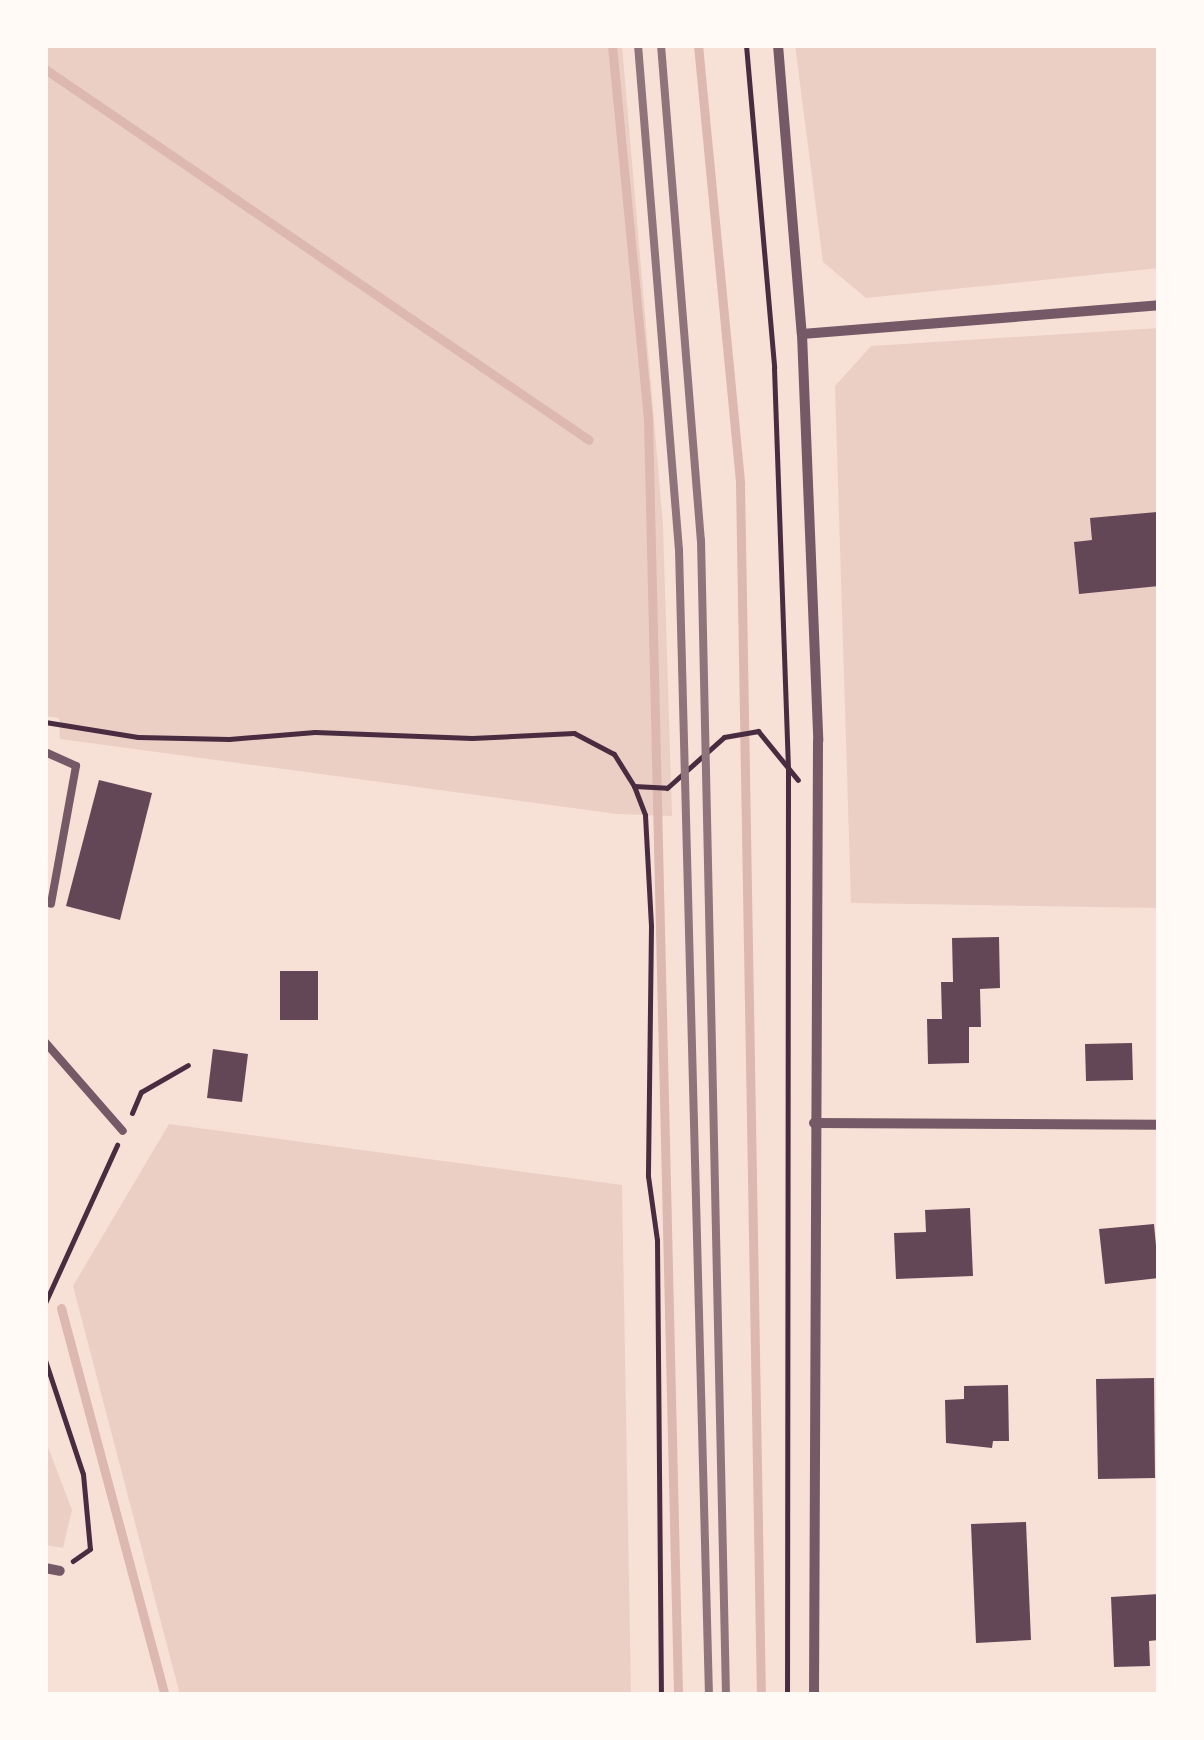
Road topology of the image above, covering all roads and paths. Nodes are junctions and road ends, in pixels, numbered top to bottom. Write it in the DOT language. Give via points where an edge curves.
graph roads {
  1 [pos="746,45"];
  2 [pos="778,45"];
  3 [pos="1159,304"];
  4 [pos="802,334"];
  5 [pos="45,722"];
  6 [pos="45,752"];
  7 [pos="788,768"];
  8 [pos="634,786"];
  9 [pos="817,790"];
  10 [pos="51,904"];
  11 [pos="45,1042"];
  12 [pos="188,1065"];
  13 [pos="814,1123"];
  14 [pos="1159,1125"];
  15 [pos="123,1131"];
  16 [pos="45,1304"];
  17 [pos="45,1360"];
  18 [pos="45,1568"];
  19 [pos="60,1571"];
  20 [pos="661,1695"];
  21 [pos="788,1695"];
  22 [pos="814,1695"];
  1 -- 7 [label="path" via="774,368"];
  2 -- 4 [label="street"];
  3 -- 4 [label="street"];
  4 -- 9 [label="street"];
  5 -- 8 [label="path" via="138,736 229,739 315,732 472,738 574,733 614,754"];
  6 -- 10 [label="lane" via="76,766"];
  7 -- 8 [label="path" via="758,732 724,738 667,788"];
  7 -- 9 [label="path" via="805,788"];
  7 -- 21 [label="path"];
  8 -- 20 [label="path" via="645,816 651,926 648,1176 657,1240"];
  9 -- 13 [label="street"];
  11 -- 15 [label="lane"];
  12 -- 15 [label="path" via="141,1092"];
  13 -- 14 [label="street"];
  13 -- 22 [label="street"];
  15 -- 16 [label="path"];
  17 -- 19 [label="path" via="83,1474 90,1549"];
  18 -- 19 [label="street"];
}
